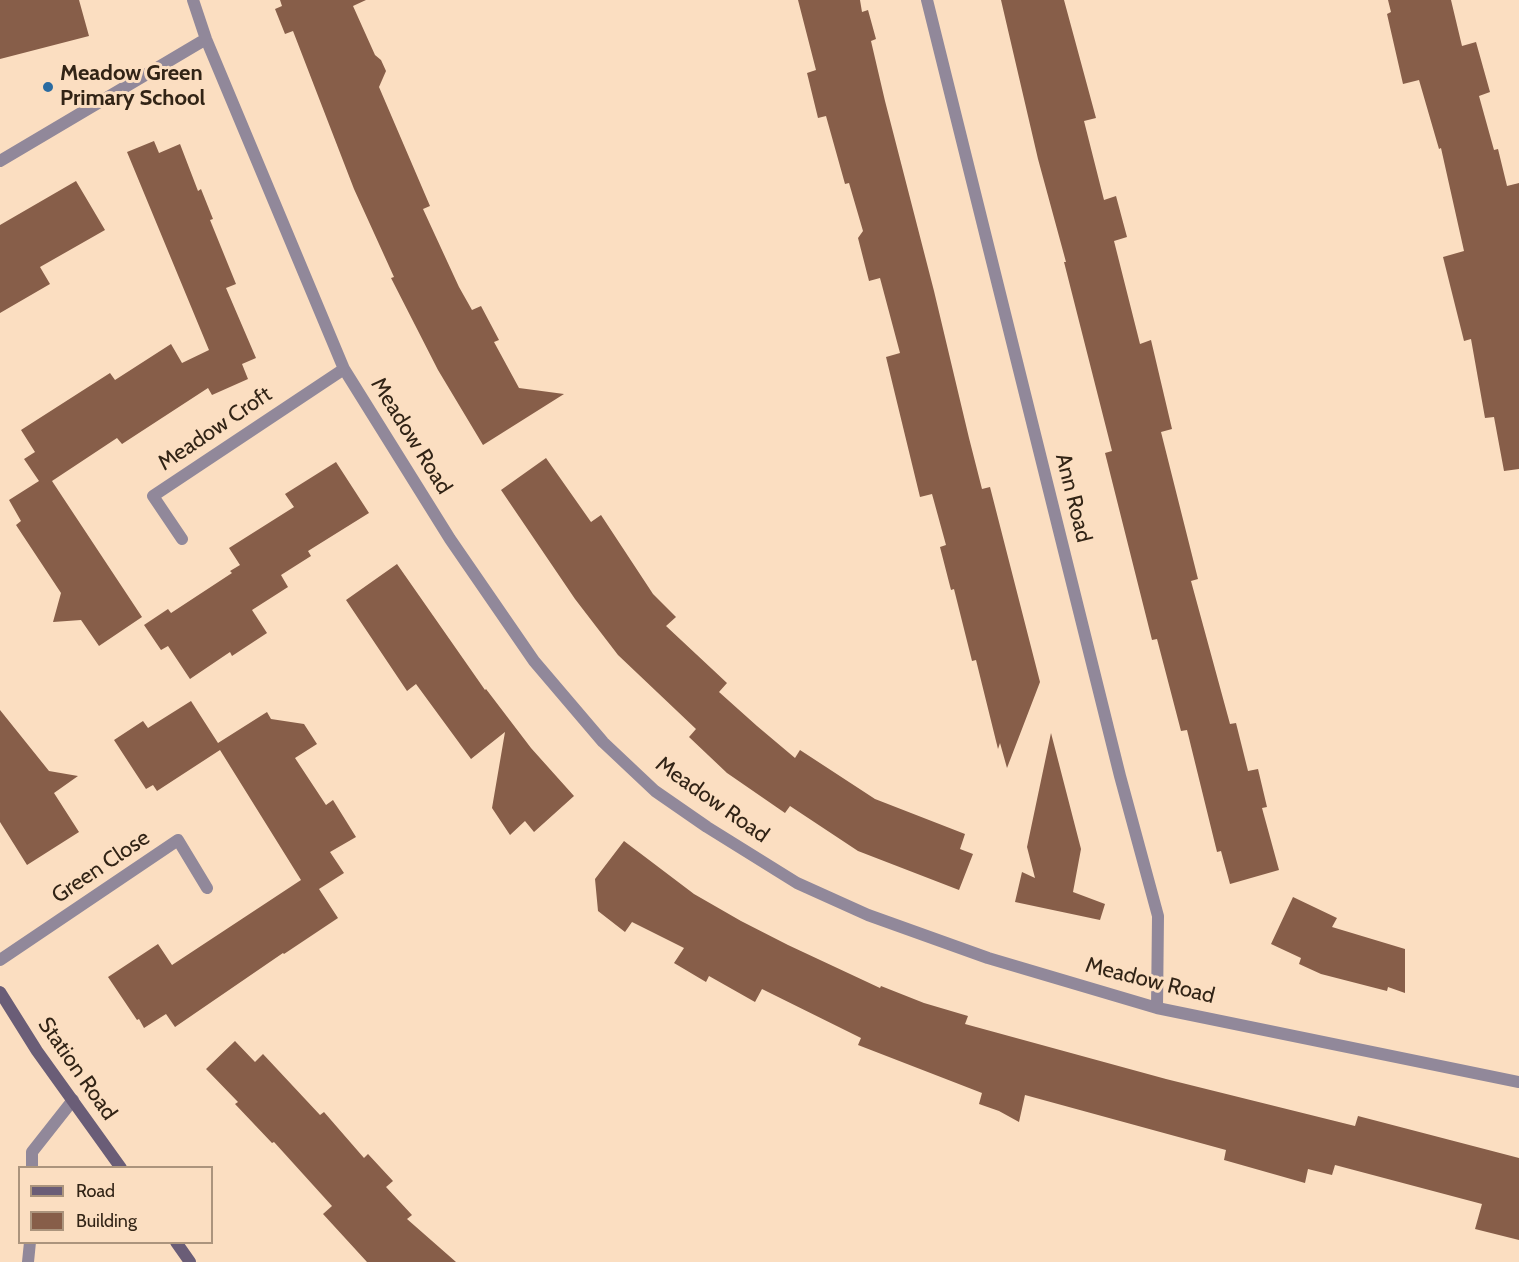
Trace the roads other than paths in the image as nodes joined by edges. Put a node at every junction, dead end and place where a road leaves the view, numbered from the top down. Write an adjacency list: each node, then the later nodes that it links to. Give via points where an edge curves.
1 (193, 0): 3 (street, Meadow Road)
2 (927, 0): 10 (street, Ann Road, via 1158,916)
3 (206, 39): 4 (street); 5 (street, Meadow Road)
4 (0, 161)
5 (344, 369): 6 (street, Meadow Croft, via 153,496); 10 (street, Meadow Road, via 450,539 534,661 603,742 655,791 797,883 868,915 987,958)
6 (182, 539)
7 (207, 888): 8 (street, Green Close, via 178,840)
8 (0, 960)
9 (0, 992): 12 (street, Station Road)
10 (1157, 1008): 11 (street, Meadow Road)
11 (1519, 1082)
12 (73, 1100): 13 (street, via 32,1152); 14 (street, Station Road)
13 (32, 1166)
14 (121, 1166)
15 (30, 1244): 17 (street)
16 (177, 1244): 18 (street)
17 (28, 1262)
18 (190, 1262)

